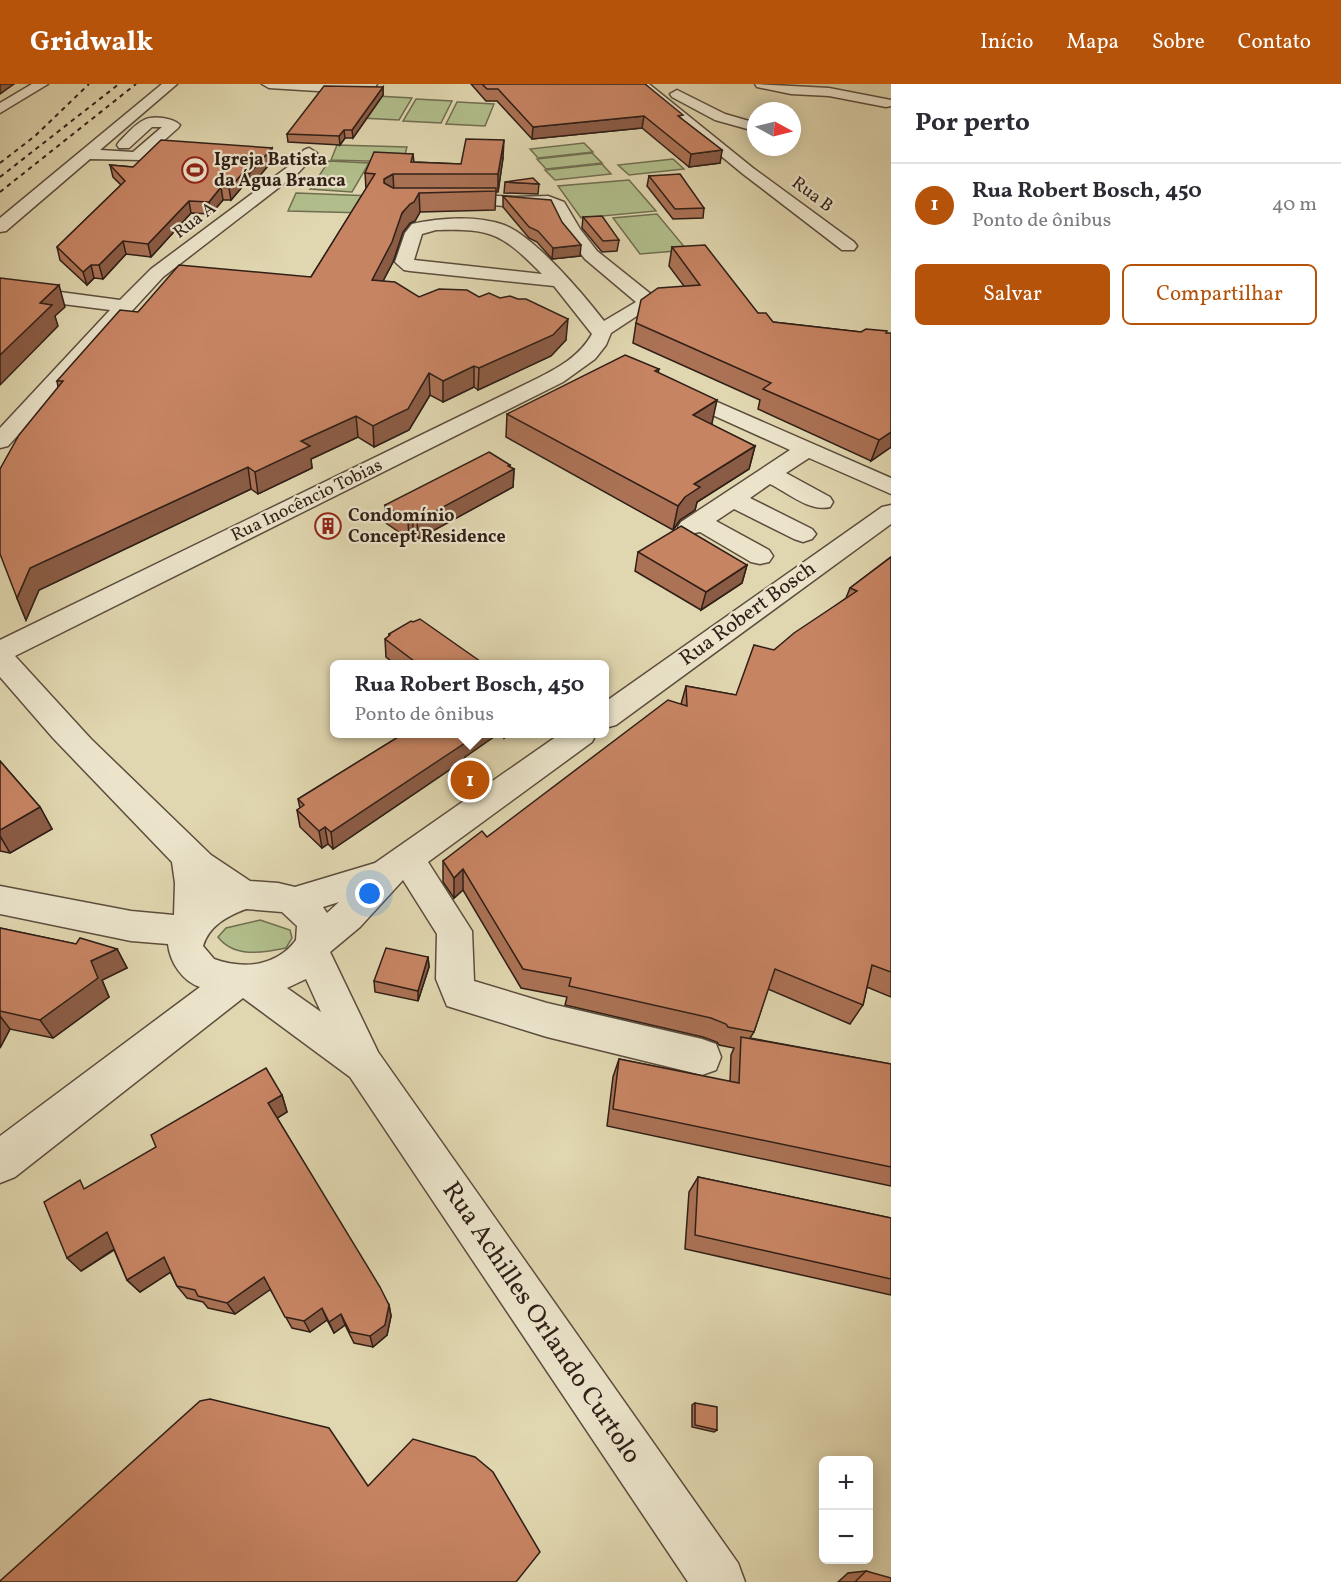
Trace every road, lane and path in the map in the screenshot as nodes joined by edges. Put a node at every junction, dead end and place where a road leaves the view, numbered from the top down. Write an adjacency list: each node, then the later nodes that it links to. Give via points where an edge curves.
1 (41, 84): 9 (street)
2 (170, 84): 12 (street)
3 (269, 84): 4 (street, via 341,88)
4 (370, 84)
5 (641, 84): 16 (street, Rua B)
6 (762, 84): 8 (street)
7 (673, 92): 10 (street, via 720,117)
8 (886, 103)
9 (0, 109)
10 (747, 125)
11 (309, 153): 21 (street, Rua A, via 294,169 158,273)
12 (87, 154): 13 (street); 15 (street)
13 (112, 156)
14 (435, 199): 22 (street, Rua Inocêncio Tobias, via 548,201 558,205 591,255 645,299 645,304)
15 (0, 227)
16 (848, 246)
17 (556, 281): 17 (street, via 516,240 496,229 476,226 418,228 404,262 417,268); 20 (street)
18 (399, 283): 20 (street)
19 (0, 290): 21 (street)
20 (576, 299): 22 (street, via 594,318)
21 (124, 306): 24 (street)
22 (601, 345): 33 (street, Rua Inocêncio Tobias, via 521,395)
23 (652, 380): 25 (street)
24 (0, 441)
25 (807, 449): 26 (street); 27 (street)
26 (768, 473): 28 (street); 29 (street)
27 (891, 487)
28 (732, 498): 31 (street); 32 (street, via 695,524)
29 (821, 502)
30 (891, 512): 35 (street, Rua Robert Bosch)
31 (803, 534)
32 (760, 556)
33 (0, 652)
34 (0, 658): 37 (street, via 57,724)
35 (609, 714)
36 (575, 738): 38 (street)
37 (188, 856): 39 (street, via 228,888); 42 (street, via 192,883)
38 (397, 866): 41 (street); 43 (street); 45 (street, via 454,931 454,984 460,994 547,1020)
39 (246, 895): 41 (street); 42 (street, via 223,903)
40 (0, 900): 42 (street)
41 (294, 902): 43 (street, via 316,928)
42 (189, 934): 44 (street, via 198,969)
43 (313, 947): 44 (street, via 288,971 267,979); 46 (street, Rua Achilles Orlando Curtolo)
44 (232, 979): 46 (street, Rua Achilles Orlando Curtolo); 47 (street)
45 (702, 1057)
46 (364, 1065): 48 (street, Rua Achilles Orlando Curtolo)
47 (0, 1162)
48 (719, 1582)

